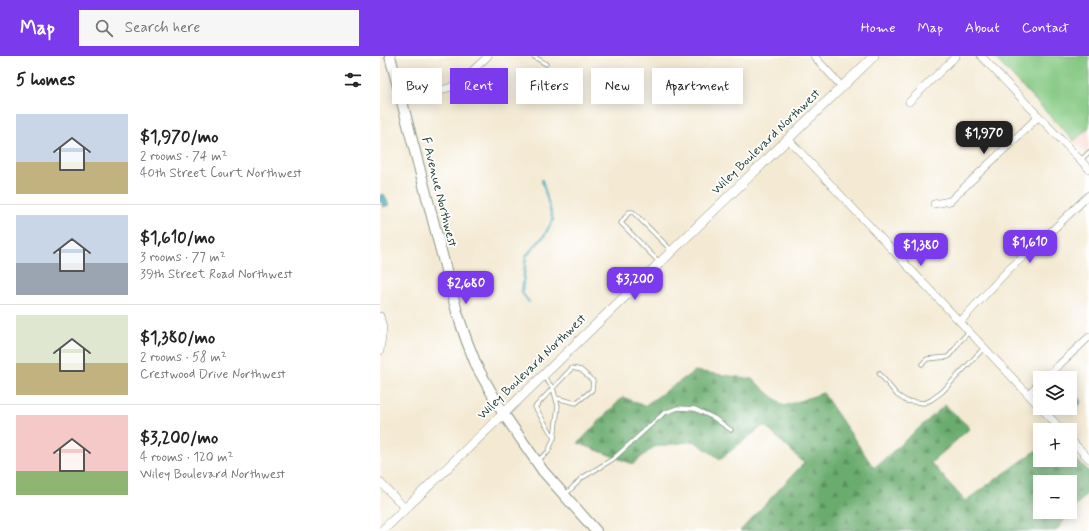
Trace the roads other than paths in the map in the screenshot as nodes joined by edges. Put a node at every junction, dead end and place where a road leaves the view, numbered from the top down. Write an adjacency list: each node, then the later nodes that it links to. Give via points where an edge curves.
1 (390, 56): 9 (main road, F Avenue Northwest)
2 (488, 56): 11 (street, via 468,75 451,87)
3 (533, 56): 8 (lane)
4 (814, 56): 10 (street)
5 (874, 56): 10 (street, Wiley Boulevard Northwest)
6 (956, 56): 12 (street)
7 (981, 56): 14 (street)
8 (546, 64)
9 (393, 68)
10 (842, 87): 15 (street, Wiley Boulevard Northwest)
11 (442, 90)
12 (909, 102)
13 (404, 104): 38 (main road, F Avenue Northwest, via 457,312 477,367)
14 (1039, 116): 17 (street); 20 (street, via 950,200)
15 (788, 139): 21 (street, Wiley Boulevard Northwest); 24 (street)
16 (1089, 152): 17 (lane)
17 (1080, 160): 18 (street)
18 (1089, 169)
19 (1089, 195): 24 (street, via 1009,269)
20 (934, 204)
21 (672, 250): 22 (street, Wiley Boulevard Northwest); 22 (lane, via 634,212 628,212 621,223)
22 (659, 263): 32 (street, Wiley Boulevard Northwest)
23 (380, 316): 28 (street)
24 (960, 322): 25 (street)
25 (969, 332): 27 (street); 29 (lane, via 948,357 927,359)
26 (1089, 337): 30 (street)
27 (984, 348): 31 (lane, via 942,392 924,403 906,401 897,395); 35 (street)
28 (380, 351)
29 (922, 364)
30 (1053, 371)
31 (879, 373)
32 (543, 375): 33 (lane); 38 (street, Wiley Boulevard Northwest)
33 (553, 388): 36 (lane); 36 (lane, via 572,368 581,370 593,382 592,390 576,402); 42 (lane, via 535,407)
34 (1033, 389): 35 (street)
35 (1028, 394): 37 (street)
36 (556, 398): 42 (lane, via 558,406)
37 (1033, 399)
38 (503, 413): 45 (main road, F Avenue Northwest); 48 (street, Wiley Boulevard Northwest)
39 (1048, 415): 40 (street)
40 (1056, 423)
41 (731, 430): 47 (lane, via 695,409 678,408 664,414 613,459 582,478)
42 (554, 438): 45 (lane, via 548,452)
43 (1077, 446): 44 (street)
44 (1089, 459)
45 (536, 462): 47 (main road, F Avenue Northwest)
46 (380, 482): 48 (street)
47 (564, 496): 50 (main road, F Avenue Northwest)
48 (405, 508): 49 (street, Wiley Boulevard Northwest)
49 (382, 531)
50 (596, 531)

